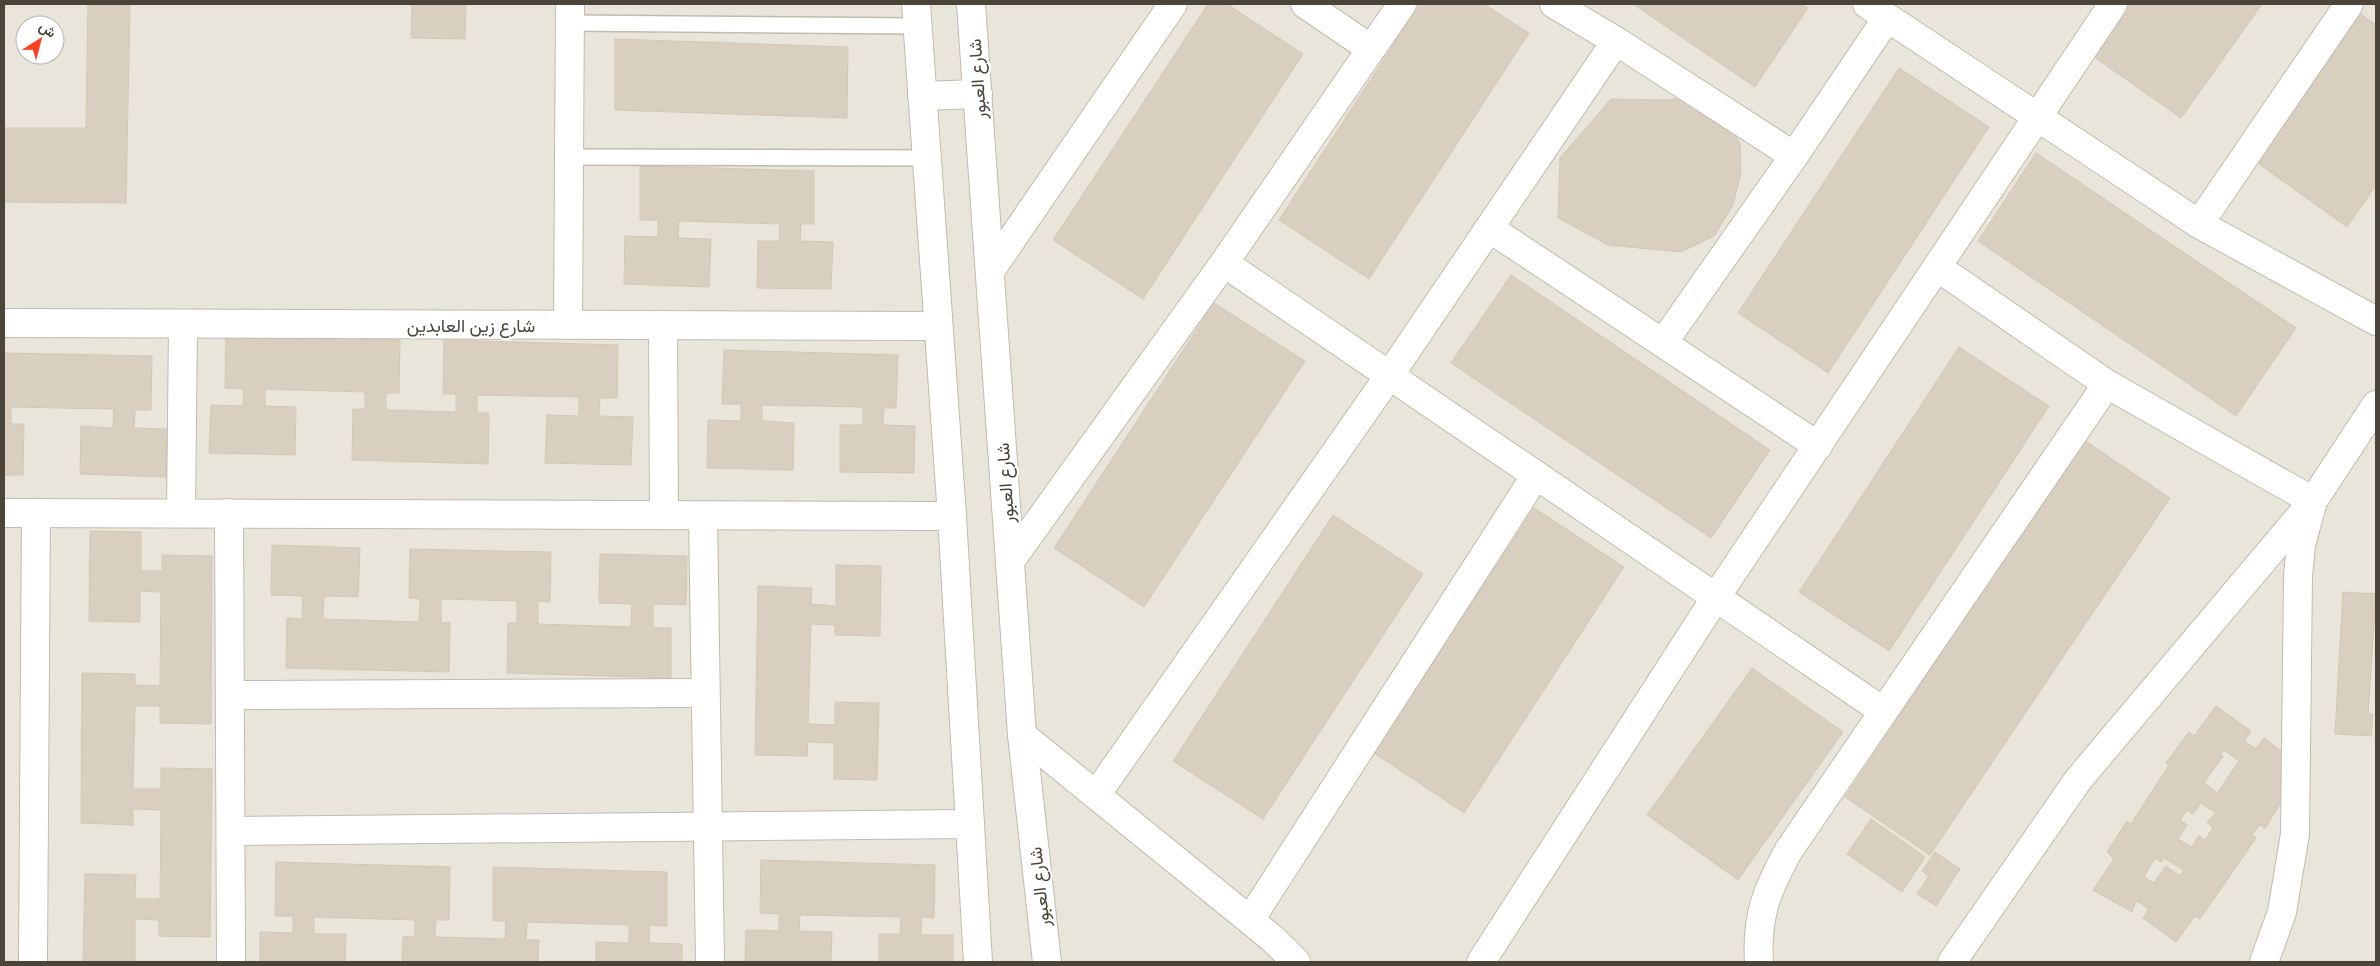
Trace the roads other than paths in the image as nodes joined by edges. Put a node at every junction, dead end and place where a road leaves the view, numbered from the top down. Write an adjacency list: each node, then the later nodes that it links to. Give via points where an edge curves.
1 (971, 4): 13 (street, شارع العبور)
2 (1173, 4): 23 (street)
3 (1305, 4): 12 (street)
4 (1402, 4): 12 (street)
5 (1554, 4): 11 (street)
6 (2112, 4): 15 (street)
7 (2349, 4): 19 (street)
8 (1877, 11): 15 (street); 16 (street)
9 (570, 14): 10 (lane); 17 (street)
10 (917, 15): 14 (street)
11 (1616, 41): 16 (street); 20 (street)
12 (1371, 49): 21 (street)
13 (978, 94): 14 (street); 23 (street, شارع العبور)
14 (922, 96): 18 (street)
15 (2038, 118): 19 (street); 22 (street)
16 (1794, 156): 30 (street)
17 (569, 157): 18 (lane); 27 (street)
18 (927, 158): 29 (street)
19 (2199, 224): 24 (street)
20 (1489, 228): 30 (street); 31 (street)
21 (1224, 263): 31 (street); 44 (street)
22 (1937, 267): 32 (street); 34 (street)
23 (990, 271): 44 (street, شارع العبور)
24 (2376, 321)
25 (4, 323): 26 (street, شارع زين العابدين)
26 (182, 324): 27 (street, شارع زين العابدين); 39 (street)
27 (568, 325): 28 (street, شارع زين العابدين)
28 (662, 325): 29 (street, شارع زين العابدين); 41 (street)
29 (938, 326): 43 (street)
30 (1663, 343): 34 (street)
31 (1389, 376): 35 (street); 50 (street)
32 (2107, 384): 36 (street); 48 (street)
33 (2376, 405): 36 (street)
34 (1818, 446): 45 (street)
35 (1536, 475): 45 (street); 54 (street)
36 (2312, 501): 63 (street, via 2078,780); 64 (street, via 2301,544 2298,576 2295,834 2282,912)
37 (4, 512): 38 (street)
38 (36, 513): 39 (street); 55 (street)
39 (181, 513): 40 (street)
40 (229, 513): 41 (street); 47 (street)
41 (664, 515): 42 (street)
42 (704, 516): 43 (street); 46 (street)
43 (952, 516): 51 (street)
44 (1011, 560): 49 (street, شارع العبور)
45 (1716, 597): 48 (street); 61 (street)
46 (705, 692): 47 (street); 52 (street)
47 (230, 694): 53 (street)
48 (1883, 711): 62 (street, via 1789,850 1772,881 1757,936)
49 (1022, 734): 50 (street); 59 (street, شارع العبور)
50 (1096, 795): 54 (street)
51 (970, 824): 52 (street); 58 (street)
52 (706, 827): 53 (street); 57 (street)
53 (230, 831): 56 (street)
54 (1250, 920): 60 (street)
55 (33, 962)
56 (231, 962)
57 (710, 962)
58 (978, 962)
59 (1048, 962)
60 (1296, 962)
61 (1481, 962)
62 (1759, 962)
63 (1952, 962)
64 (2264, 962)

